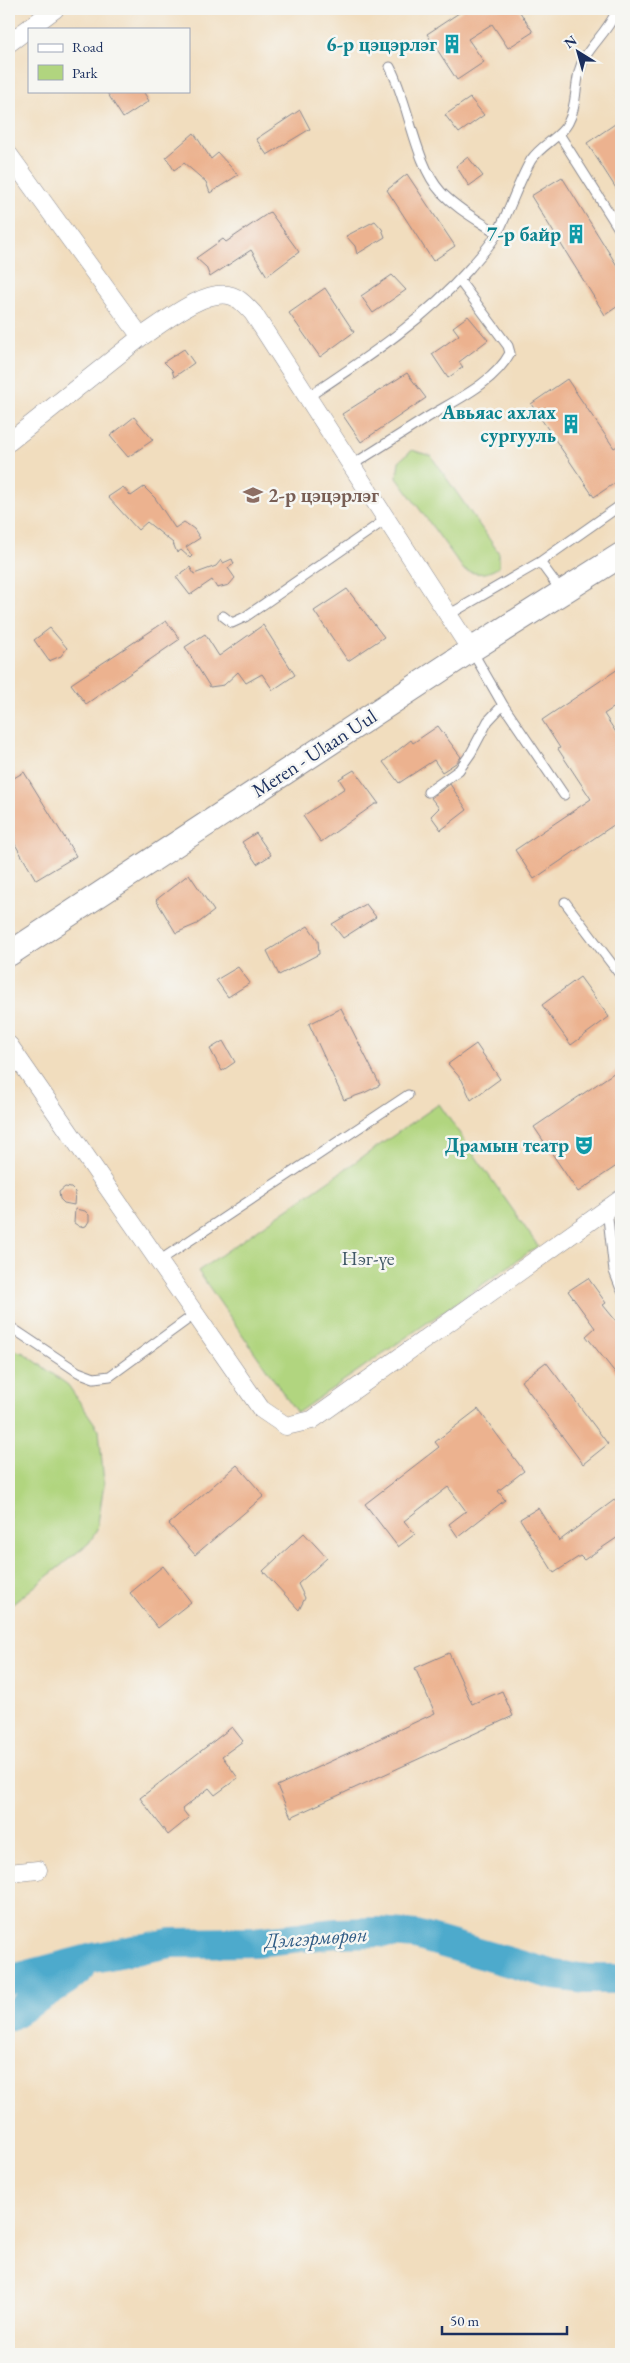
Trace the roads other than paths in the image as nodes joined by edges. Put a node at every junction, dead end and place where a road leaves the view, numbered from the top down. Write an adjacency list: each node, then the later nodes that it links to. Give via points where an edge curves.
1 (55, 9): 3 (street)
2 (616, 13): 7 (lane, via 585,58 571,116)
3 (29, 28)
4 (28, 29): 5 (street)
5 (9, 43)
6 (390, 67): 10 (lane, via 421,154 440,191 456,206)
7 (560, 134): 9 (lane); 10 (lane, via 543,145 532,160)
8 (9, 155): 12 (street)
9 (621, 232)
10 (497, 233): 11 (lane)
11 (459, 280): 13 (lane, via 397,337); 15 (lane, via 508,346 510,353 506,360 471,391)
12 (141, 337): 13 (street, via 207,297 231,295 254,313); 14 (street)
13 (308, 397): 15 (street)
14 (9, 442)
15 (352, 465): 17 (street)
16 (621, 505): 19 (lane)
17 (386, 520): 21 (street); 22 (lane, via 245,617 232,623)
18 (621, 555): 20 (street, Meren - Ulaan Uul)
19 (540, 562): 20 (lane); 21 (lane)
20 (562, 592): 23 (street, Meren - Ulaan Uul)
21 (450, 614): 23 (street)
22 (222, 616)
23 (471, 650): 24 (lane); 28 (street, Meren - Ulaan Uul)
24 (503, 705): 25 (lane, via 488,721 459,770); 26 (lane)
25 (428, 792)
26 (564, 795)
27 (565, 902): 29 (lane)
28 (9, 954)
29 (621, 976)
30 (9, 1045): 33 (street)
31 (408, 1095): 33 (lane)
32 (614, 1204): 34 (lane, via 614,1271); 35 (street, via 312,1420 286,1426 261,1409)
33 (159, 1261): 35 (street)
34 (621, 1289)
35 (195, 1314): 36 (lane, via 110,1376 94,1378 78,1372)
36 (9, 1326)
37 (38, 1870): 38 (street)
38 (9, 1873)

